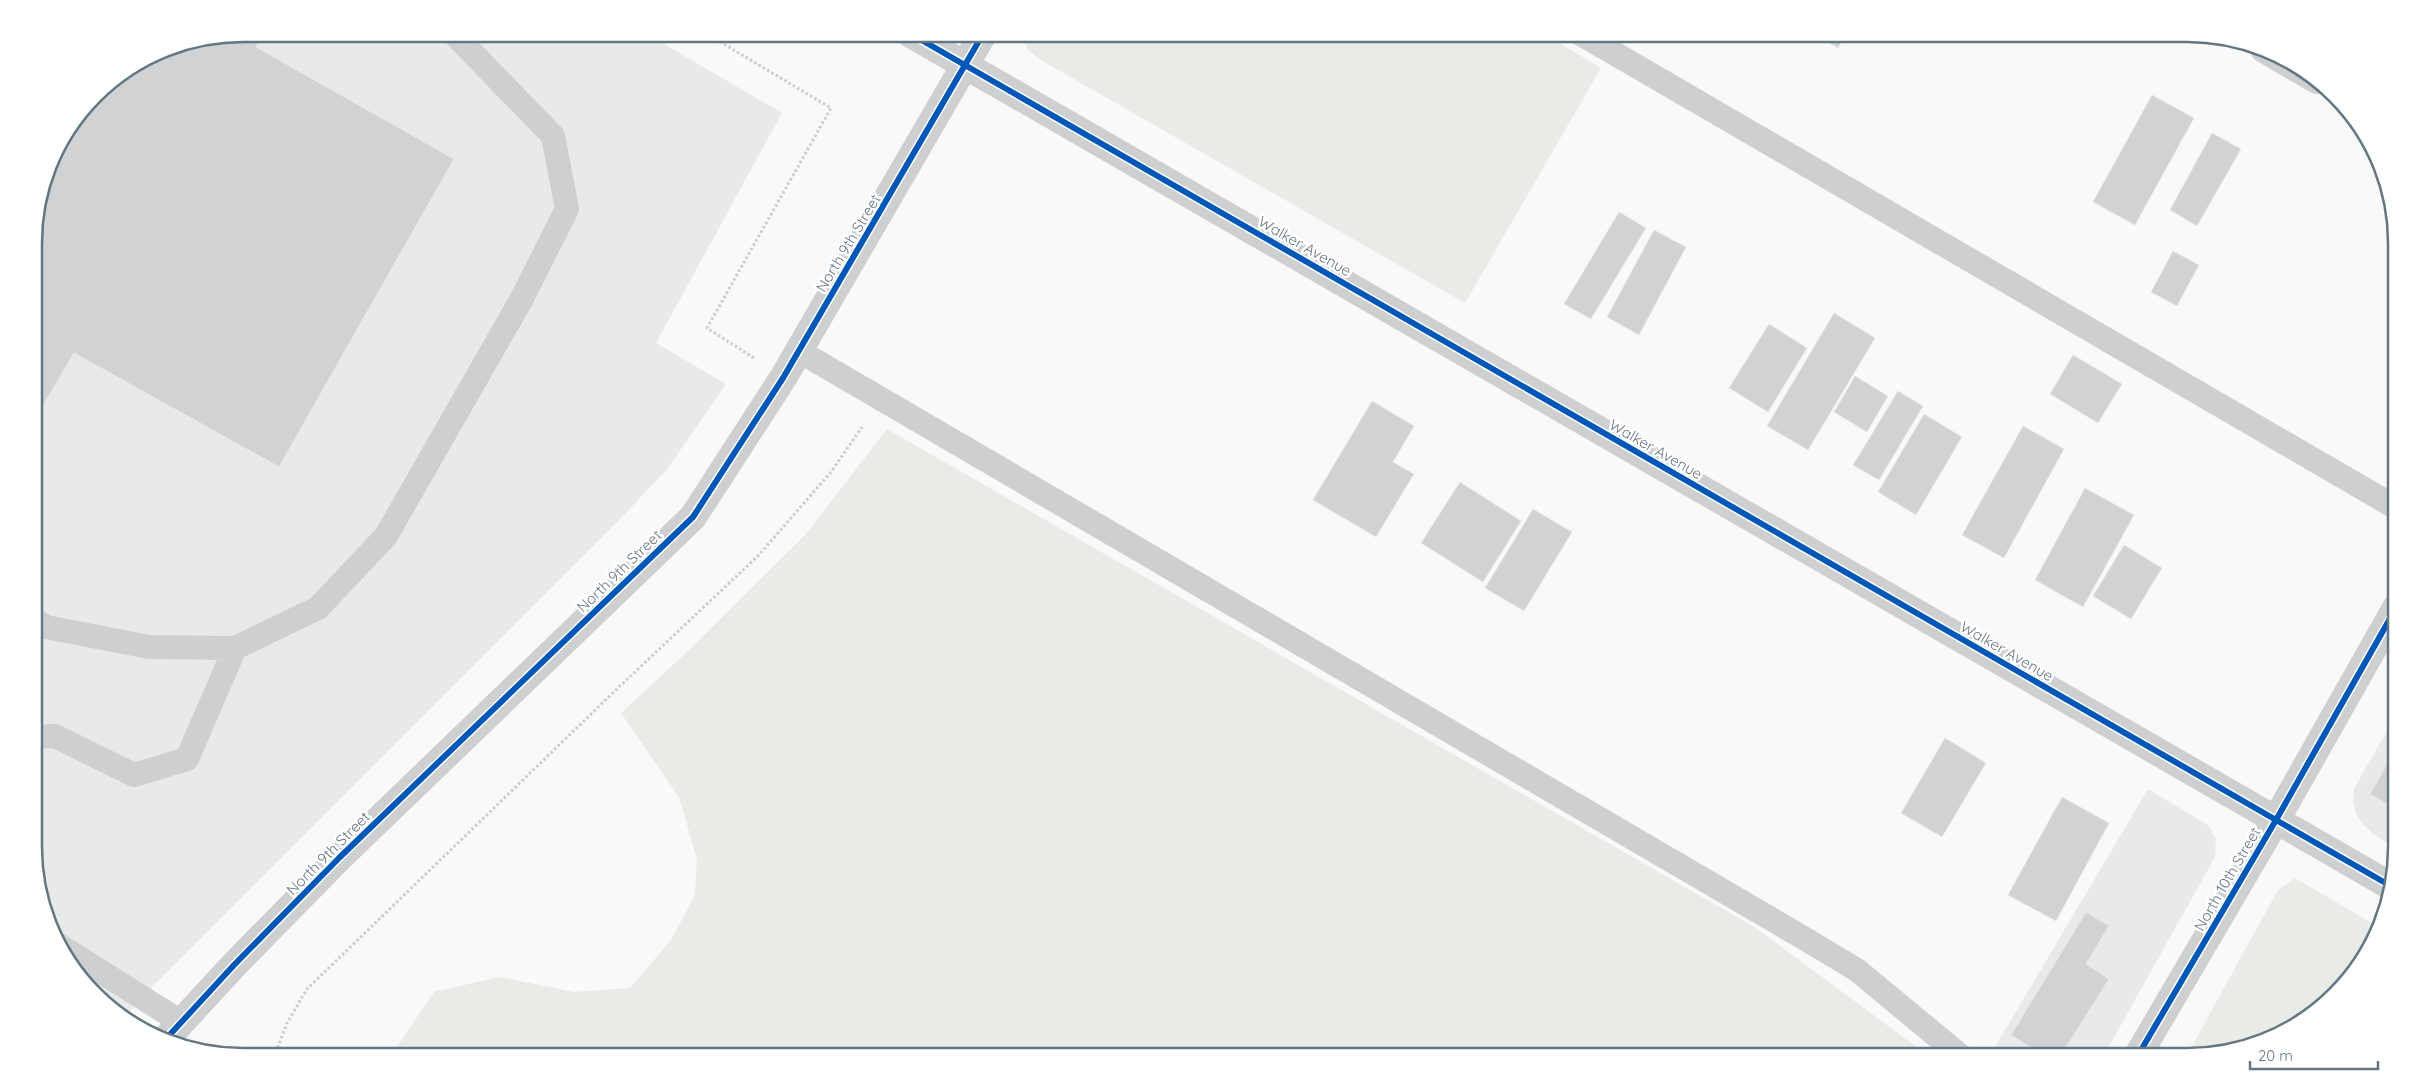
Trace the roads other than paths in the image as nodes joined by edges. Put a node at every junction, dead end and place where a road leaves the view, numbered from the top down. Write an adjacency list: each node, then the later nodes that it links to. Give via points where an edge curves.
1 (462, 42): 10 (lane, via 553,136 567,208 520,302 386,536 318,608)
2 (925, 42): 5 (street, Walker Avenue)
3 (978, 42): 5 (street, North 9th Street)
4 (1595, 42): 7 (lane)
5 (965, 65): 6 (street, North 9th Street); 12 (street, Walker Avenue)
6 (799, 351): 15 (street, North 9th Street, via 693,517 340,857); 16 (lane, via 1808,940 1857,970)
7 (2388, 503)
8 (2388, 622): 12 (street, North 10th Street)
9 (42, 624): 10 (lane, via 149,647)
10 (235, 648): 11 (lane, via 187,759 134,775 56,736)
11 (42, 737)
12 (2276, 820): 13 (street, Walker Avenue); 17 (street, North 10th Street)
13 (2385, 883)
14 (75, 958): 15 (lane)
15 (172, 1032)
16 (1951, 1048)
17 (2143, 1048)

